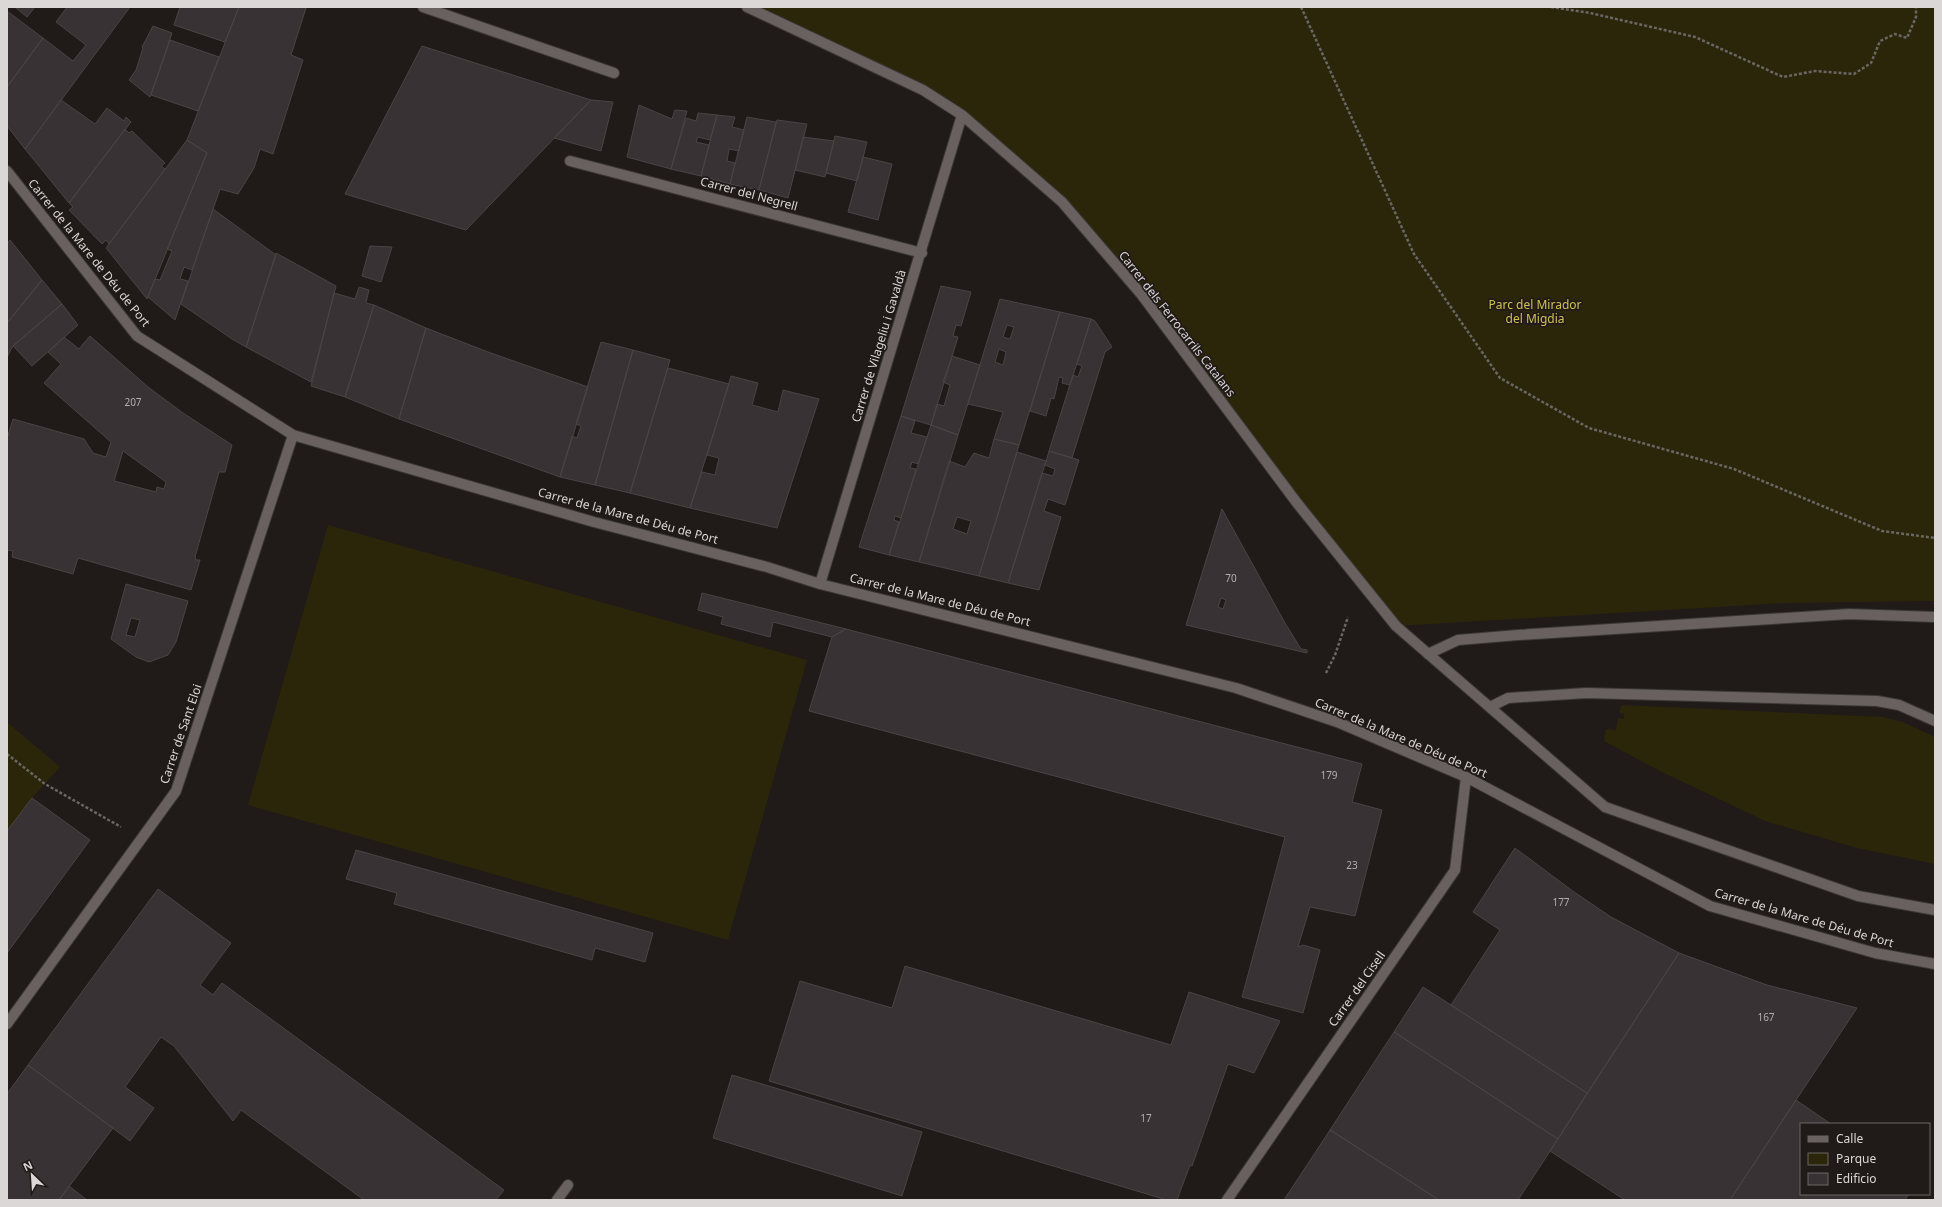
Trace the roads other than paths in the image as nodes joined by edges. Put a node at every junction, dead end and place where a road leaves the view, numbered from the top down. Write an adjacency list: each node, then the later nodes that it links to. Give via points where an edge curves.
1 (423, 7): 3 (street)
2 (748, 7): 4 (street, Carrer dels Ferrocarrils Catalans, via 923,90)
3 (614, 73)
4 (962, 115): 7 (street, Carrer de Vilageliu i Gavaldà); 11 (street, Carrer dels Ferrocarrils Catalans, via 1062,202 1141,294 1297,504 1396,626)
5 (570, 161): 7 (street, Carrer del Negrell)
6 (7, 171): 8 (street, Carrer de la Mare de Déu de Port, via 137,336)
7 (922, 252): 9 (street, Carrer de Vilageliu i Gavaldà)
8 (293, 435): 9 (street, Carrer de la Mare de Déu de Port); 17 (street, Carrer de Sant Eloi, via 176,791)
9 (820, 584): 14 (street, Carrer de la Mare de Déu de Port, via 1236,688 1337,722)
10 (1935, 617): 11 (street, via 1849,614 1518,635 1458,640)
11 (1428, 654): 12 (street)
12 (1490, 707): 13 (street, via 1508,698 1586,693 1877,701 1899,706); 15 (street, via 1604,807 1858,896)
13 (1935, 720)
14 (1466, 777): 16 (street, Carrer de la Mare de Déu de Port, via 1710,906 1875,954); 20 (street, Carrer del Cisell, via 1455,870)
15 (1935, 910)
16 (1935, 964)
17 (7, 1024)
18 (568, 1185): 19 (street)
19 (557, 1200)
20 (1228, 1200)

